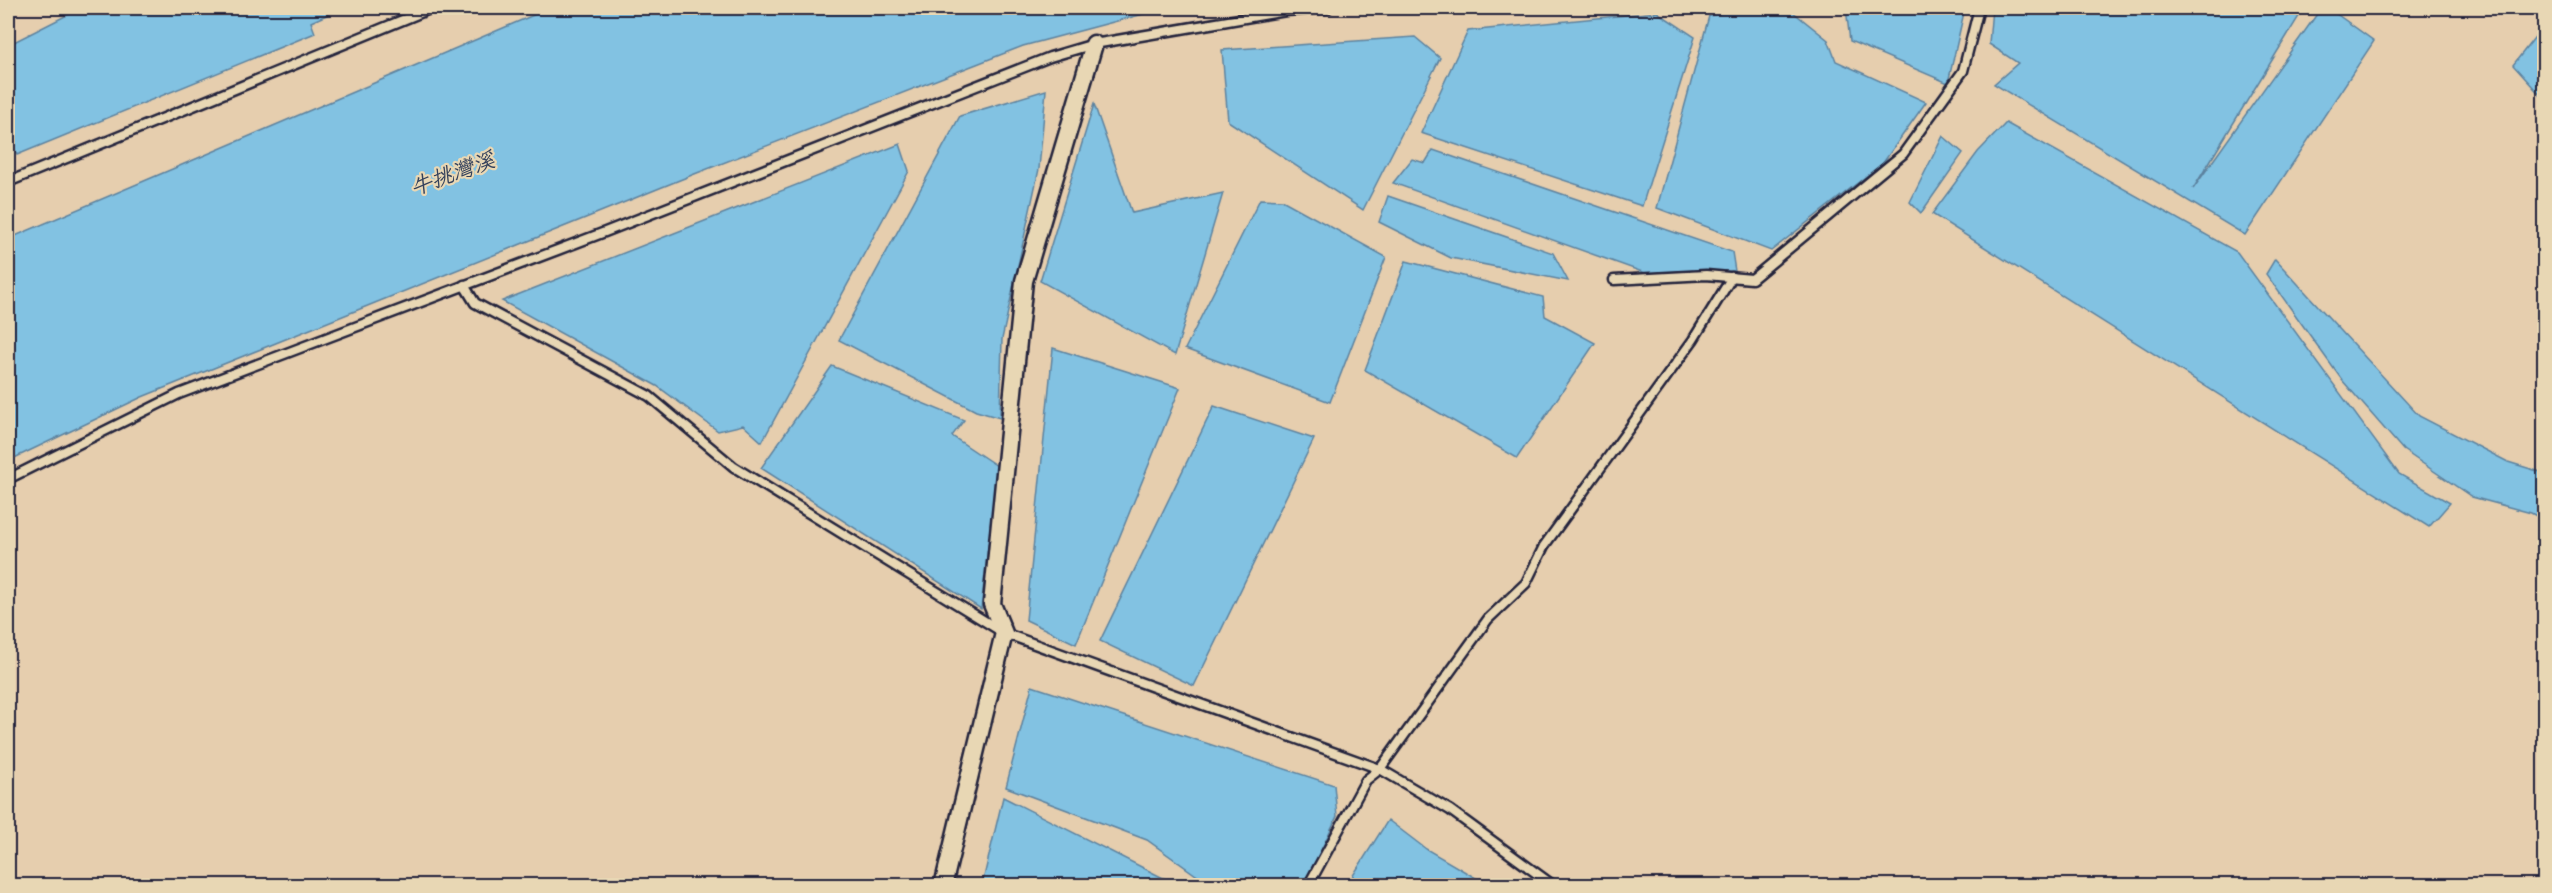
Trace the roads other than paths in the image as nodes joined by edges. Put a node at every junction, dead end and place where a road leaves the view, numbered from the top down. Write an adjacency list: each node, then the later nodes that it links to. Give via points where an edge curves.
1 (432, 8): 5 (lane)
2 (1328, 8): 4 (lane, via 1286,11)
3 (1979, 8): 6 (lane, via 1963,71 1904,154 1752,279)
4 (1094, 44): 8 (lane, via 1050,57); 10 (street, via 1024,281 992,604)
5 (8, 182)
6 (1732, 277): 7 (lane, via 1706,274); 11 (lane, via 1693,340 1544,546 1526,583 1488,619)
7 (1614, 280)
8 (464, 285): 9 (lane, via 179,394); 10 (lane, via 475,303 649,396 734,467)
9 (8, 479)
10 (1004, 633): 11 (lane); 12 (street)
11 (1380, 768): 13 (lane, via 1366,780); 14 (lane, via 1449,810)
12 (942, 885)
13 (1308, 885)
14 (1554, 885)

